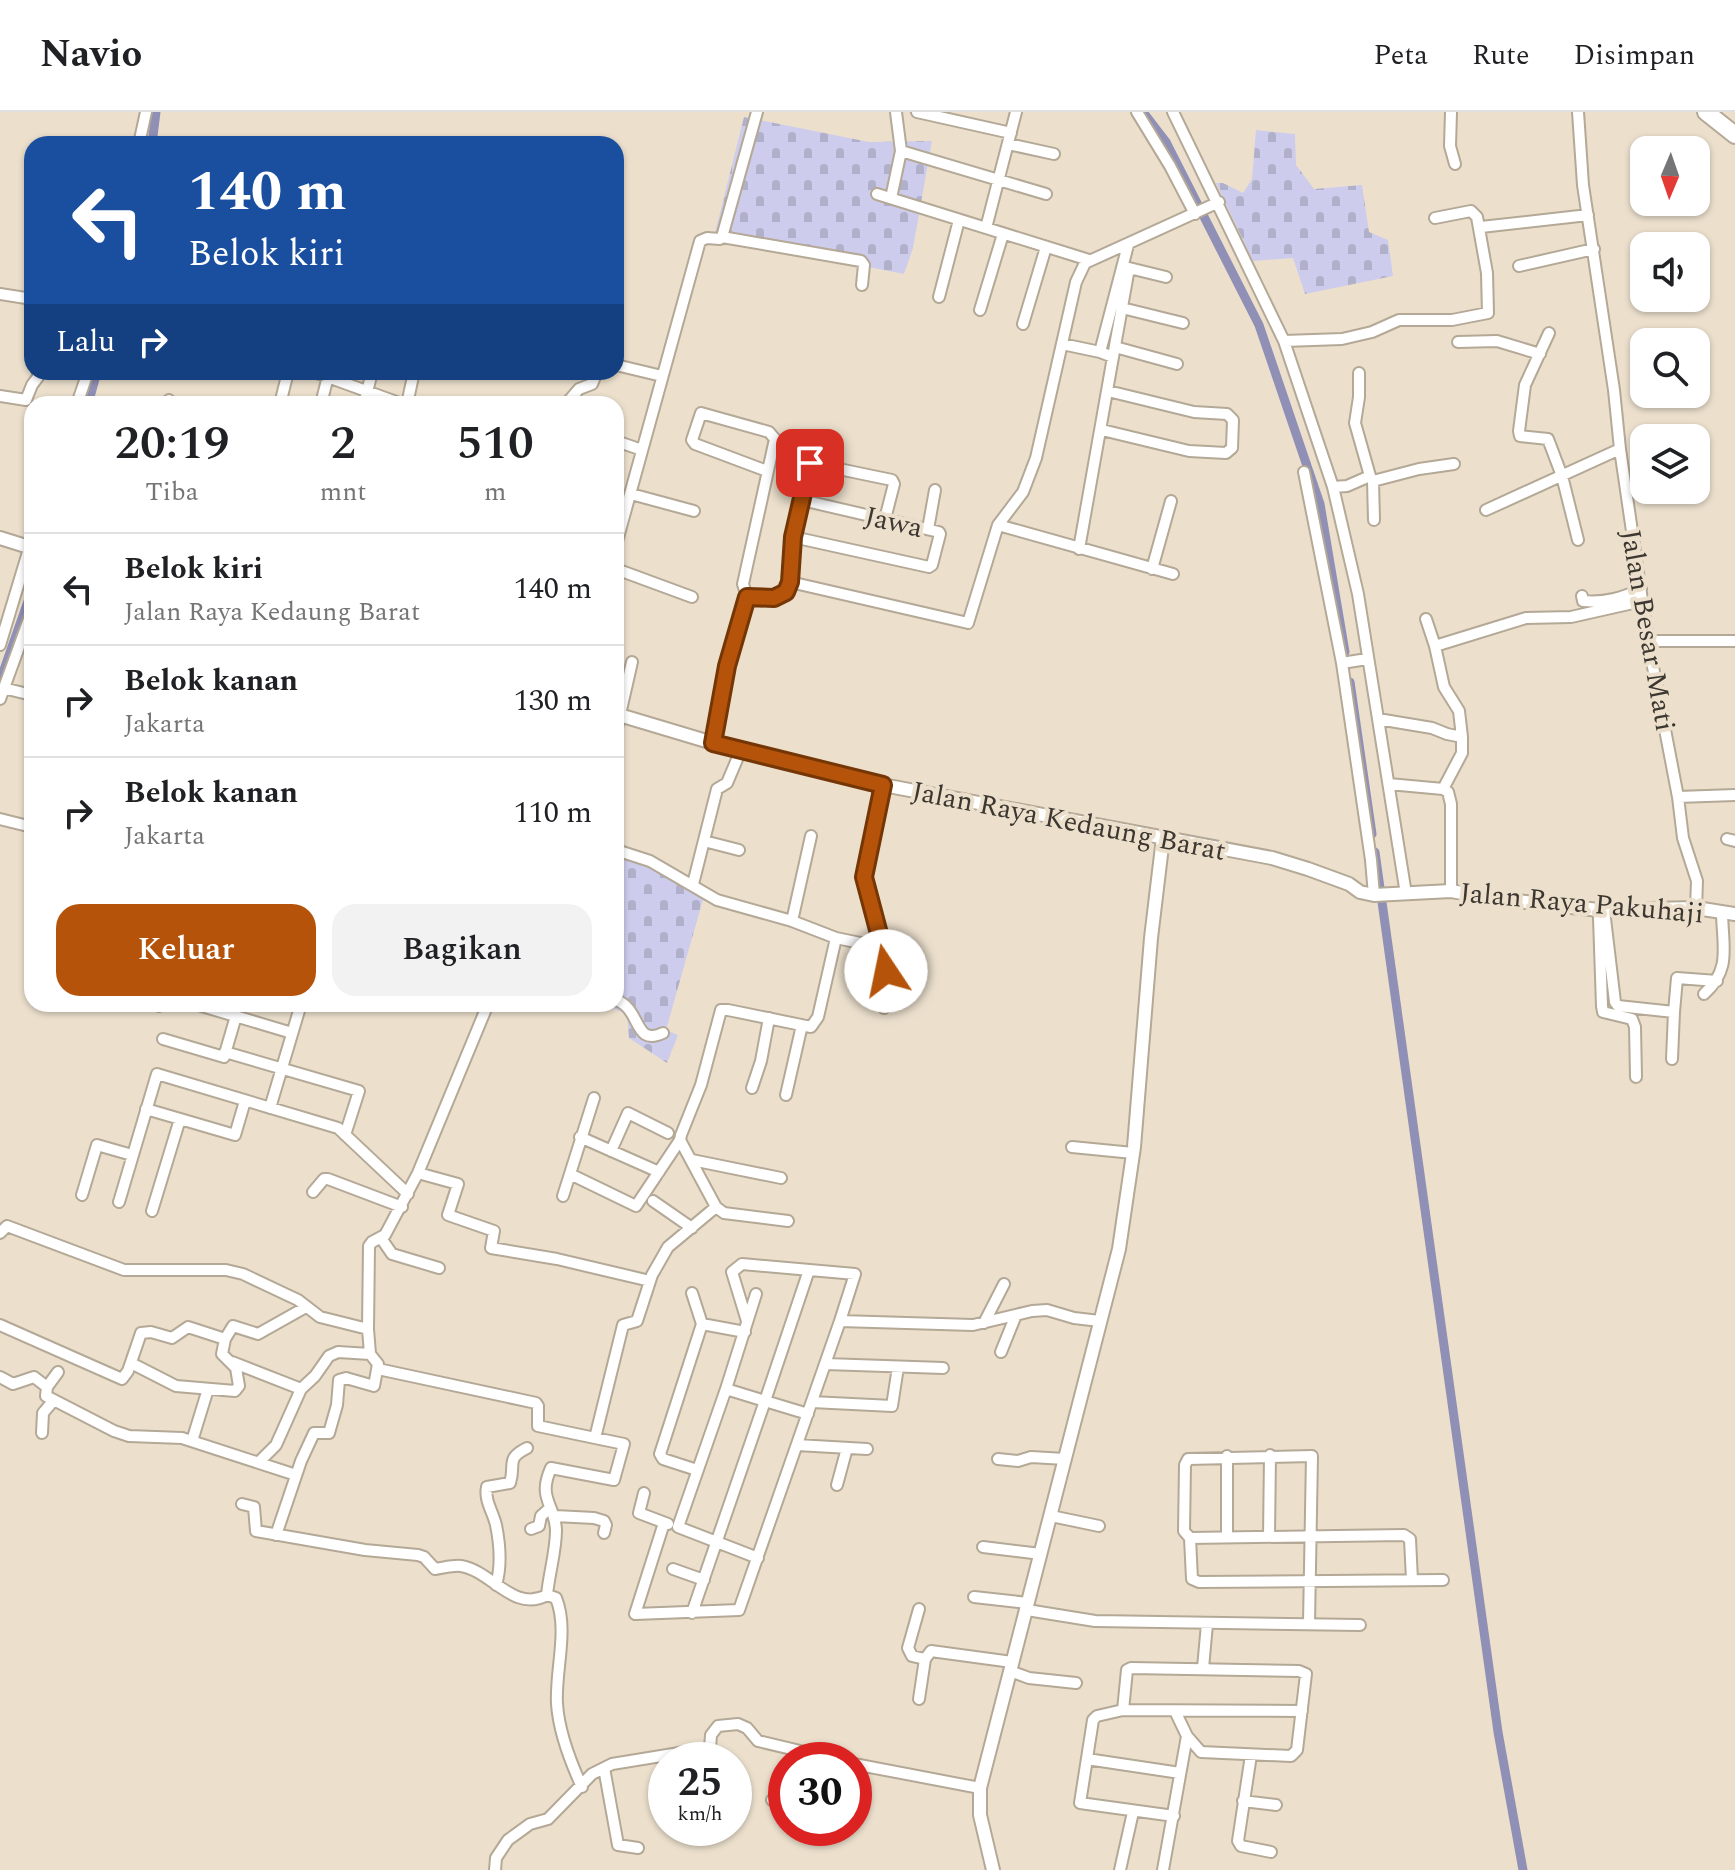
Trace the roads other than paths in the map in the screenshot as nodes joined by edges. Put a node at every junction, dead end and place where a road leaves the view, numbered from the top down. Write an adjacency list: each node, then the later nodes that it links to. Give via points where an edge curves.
1 (146, 112): 12 (street)
2 (757, 112): 29 (street)
3 (896, 112): 14 (street)
4 (917, 112): 13 (street)
5 (1016, 112): 13 (street)
6 (1137, 112): 22 (street)
7 (1173, 112): 21 (street)
8 (1451, 112): 16 (street)
9 (1578, 112): 23 (street, Jalan Besar Mati)
10 (1706, 112): 11 (main road)
11 (1735, 135)
12 (141, 136)
13 (1009, 138): 15 (street); 17 (street)
14 (901, 151): 17 (street); 20 (street)
15 (1054, 154)
16 (1455, 164)
17 (998, 181): 19 (street); 27 (street)
18 (877, 194): 20 (street)
19 (1046, 194)
20 (891, 198): 25 (street)
21 (1217, 203): 22 (street); 46 (street)
22 (1197, 213): 30 (street)
23 (1588, 215): 26 (street); 32 (street, Jalan Besar Mati)
24 (1435, 218): 26 (street, via 1471,211)
25 (959, 220): 27 (street); 39 (street)
26 (1481, 227): 46 (street, via 1488,313 1452,320 1399,320 1342,339)
27 (986, 228): 28 (street)
28 (1003, 234): 31 (street); 42 (street)
29 (722, 237): 37 (street, via 861,261); 55 (street, via 700,241)
30 (1130, 244): 33 (street); 35 (street); 49 (street)
31 (1046, 247): 33 (street); 44 (street)
32 (1594, 249): 34 (street); 69 (street, Jalan Besar Mati)
33 (1089, 260): 48 (street, via 1076,282)
34 (1519, 266)
35 (1129, 268): 36 (street); 41 (street)
36 (1166, 277)
37 (862, 285)
38 (0, 294): 40 (street)
39 (939, 297)
40 (24, 298)
41 (1122, 308): 43 (street); 50 (street)
42 (980, 310)
43 (1183, 323)
44 (1023, 324)
45 (1549, 333): 51 (street)
46 (1284, 341): 77 (street)
47 (1458, 342): 51 (street, via 1497,341)
48 (1062, 344): 49 (street); 87 (street, via 1036,458 1023,492)
49 (1100, 352): 50 (street)
50 (1114, 352): 52 (street); 60 (street)
51 (1540, 354): 75 (street, via 1525,385 1519,431 1520,436 1548,439)
52 (1177, 364)
53 (624, 367): 55 (street)
54 (1359, 373): 76 (street, via 1355,423)
55 (662, 376): 70 (street)
56 (343, 380): 59 (street)
57 (370, 380): 59 (street)
58 (594, 380): 64 (street)
59 (368, 391): 62 (street); 63 (street)
60 (1108, 391): 66 (street); 66 (street, via 1194,412 1227,414 1233,420 1232,448 1226,453 1189,451)
61 (0, 396): 65 (street)
62 (366, 396)
63 (382, 396)
64 (573, 396)
65 (24, 400)
66 (1102, 430): 93 (street)
67 (624, 444): 70 (street)
68 (775, 444): 71 (street, via 809,451); 73 (street); 73 (street, via 769,432 701,413 692,440)
69 (1620, 449): 75 (street); 99 (street, Jalan Besar Mati)
70 (642, 450): 79 (street)
71 (810, 463): 80 (street); 85 (street, via 893,482)
72 (1454, 464): 76 (street)
73 (767, 471): 102 (street, via 743,584)
74 (1304, 472): 111 (street)
75 (1562, 476): 82 (street); 91 (street)
76 (1372, 478): 77 (street); 86 (street)
77 (1333, 487): 109 (street, via 1358,594)
78 (935, 490): 88 (street)
79 (631, 494): 83 (street); 84 (street)
80 (802, 500): 85 (street, Jawa); 89 (street)
81 (1171, 501): 95 (street)
82 (1486, 510)
83 (694, 511)
84 (624, 518)
85 (885, 519): 88 (street, Jawa)
86 (1374, 520)
87 (998, 525): 93 (street); 98 (street, via 968,623)
88 (928, 529): 89 (street, Jawa, via 939,533 931,567)
89 (793, 537): 98 (street)
90 (0, 538): 92 (street)
91 (1578, 540)
92 (24, 543)
93 (1079, 549): 95 (street)
94 (24, 568): 107 (street)
95 (1152, 569): 97 (street)
96 (624, 572): 101 (street)
97 (1173, 574)
98 (790, 582): 102 (street, via 786,592 774,598)
99 (1642, 595): 100 (street, via 1607,601 1583,601); 105 (street, Jalan Besar Mati); 108 (street, via 1571,617 1526,618)
100 (1582, 596)
101 (692, 597)
102 (747, 597): 118 (street)
103 (1426, 619): 108 (street)
104 (24, 633): 113 (street)
105 (1648, 641): 106 (street); 124 (street, Jalan Besar Mati)
106 (1735, 641)
107 (0, 645)
108 (1435, 646): 117 (street, via 1444,687 1459,711)
109 (1365, 659): 111 (street); 116 (street)
110 (632, 662): 112 (street)
111 (1343, 663): 135 (street)
112 (624, 692)
113 (2, 693): 114 (street)
114 (24, 694)
115 (624, 717): 118 (street, Jalan Raya Kedaung Barat)
116 (1378, 719): 117 (street); 120 (street)
117 (1462, 737): 122 (street, via 1462,753)
118 (713, 743): 119 (street, Jalan Raya Kedaung Barat)
119 (741, 750): 121 (street, Jalan Raya Kedaung Barat); 129 (street, via 727,783 717,789)
120 (1389, 784): 122 (street); 134 (street)
121 (883, 785): 128 (street, Jalan Raya Kedaung Barat); 142 (street, via 864,877)
122 (1443, 789): 133 (street, via 1451,804)
123 (1735, 795): 124 (street)
124 (1678, 797): 136 (street, Jalan Besar Mati, via 1683,838 1697,881)
125 (0, 819): 126 (street)
126 (24, 825)
127 (811, 836): 139 (street)
128 (1163, 838): 135 (street, Jalan Raya Kedaung Barat, via 1272,858); 175 (street)
129 (704, 841): 130 (street); 132 (street)
130 (739, 850)
131 (624, 853): 132 (street)
132 (693, 884): 139 (street, via 717,900)
133 (1451, 891): 134 (street, Jalan Raya Pakuhaji); 137 (street, Jalan Raya Pakuhaji)
134 (1402, 894): 135 (street, Jalan Raya Pakuhaji)
135 (1377, 895)
136 (1696, 908): 137 (street, Jalan Raya Pakuhaji); 138 (street, Jalan Raya Pakuhaji)
137 (1601, 910): 151 (street, via 1615,1002); 161 (street, via 1603,1012 1632,1019)
138 (1728, 914): 144 (street, via 1724,964)
139 (792, 921): 140 (street)
140 (836, 938): 141 (street); 154 (street, via 818,1017 811,1027)
141 (863, 943): 142 (street); 143 (street)
142 (882, 945): 147 (street, via 890,951)
143 (856, 980)
144 (1717, 981): 145 (street); 151 (street, via 1677,978)
145 (1704, 994)
146 (624, 1003): 156 (street, via 647,1036)
147 (884, 1008)
148 (222, 1012): 152 (street)
149 (299, 1012): 155 (street)
150 (485, 1012): 179 (street)
151 (1674, 1012): 159 (street)
152 (236, 1016): 155 (street); 158 (street)
153 (769, 1018): 154 (street); 162 (street); 172 (street, via 721,1010)
154 (802, 1025): 163 (street)
155 (292, 1033): 160 (street)
156 (663, 1033)
157 (163, 1039): 158 (street, via 224,1057)
158 (225, 1052): 160 (street)
159 (1672, 1059)
160 (282, 1069): 166 (street); 170 (street, via 359,1091)
161 (1636, 1077)
162 (752, 1088)
163 (786, 1095)
164 (594, 1098): 171 (street)
165 (245, 1101): 166 (street); 167 (street, via 157,1074); 168 (street, via 235,1135)
166 (270, 1108): 170 (street, via 338,1128)
167 (146, 1109): 168 (street); 176 (street)
168 (180, 1119): 190 (street)
169 (668, 1133): 174 (street, via 628,1113)
170 (345, 1135): 183 (street)
171 (580, 1137): 174 (street); 180 (street)
172 (680, 1140): 177 (street); 178 (street)
173 (1072, 1147): 175 (street)
174 (611, 1151): 178 (street)
175 (1133, 1153): 204 (street, via 1119,1249)
176 (132, 1155): 184 (street, via 97,1145); 187 (street)
177 (692, 1160): 181 (street); 189 (street)
178 (659, 1172): 180 (street, via 636,1206)
179 (418, 1173): 183 (street); 197 (street, via 458,1184 448,1215 494,1231 491,1248)
180 (570, 1174): 185 (street)
181 (781, 1178)
182 (313, 1192): 188 (street, via 328,1179)
183 (408, 1194): 188 (street)
184 (82, 1195)
185 (563, 1196)
186 (653, 1201): 192 (street)
187 (119, 1202)
188 (402, 1207): 194 (street)
189 (716, 1207): 191 (street, via 726,1214); 192 (street)
190 (152, 1211)
191 (788, 1221)
192 (692, 1228): 197 (street, via 668,1247)
193 (0, 1233): 201 (street, via 7,1226 20,1229 124,1270 243,1274)
194 (381, 1238): 195 (street, via 392,1254); 209 (street, via 369,1246)
195 (439, 1268)
196 (809, 1270): 203 (street, via 855,1274); 207 (street, via 742,1264 732,1272); 226 (street)
197 (650, 1281): 230 (street, via 637,1321 623,1325)
198 (1004, 1284): 205 (street)
199 (692, 1293): 206 (street)
200 (756, 1294): 207 (street)
201 (306, 1307): 209 (street, via 320,1317); 210 (street, via 258,1334 233,1326)
202 (1016, 1315): 204 (street, via 1047,1310); 205 (street); 211 (street)
203 (840, 1321): 205 (street); 215 (street)
204 (1100, 1321): 239 (street)
205 (984, 1323)
206 (702, 1324): 207 (street); 241 (street, via 660,1454)
207 (746, 1326): 224 (street)
208 (1, 1329): 214 (street, via 117,1378 124,1378)
209 (368, 1329): 212 (street)
210 (225, 1339): 213 (street, via 222,1354); 214 (street, via 188,1327 172,1338 143,1331)
211 (1001, 1352)
212 (370, 1354): 218 (street); 223 (street, via 332,1354)
213 (229, 1361): 222 (street, via 239,1377 238,1390); 223 (street)
214 (131, 1363): 222 (street, via 169,1384)
215 (826, 1364): 216 (street); 227 (street)
216 (898, 1367): 217 (street); 227 (street, via 892,1406)
217 (943, 1368)
218 (378, 1369): 230 (street, via 536,1403 538,1425); 242 (street, via 374,1386 339,1380 329,1433 314,1433)
219 (58, 1372): 221 (street)
220 (0, 1377): 221 (street, via 13,1384 32,1377)
221 (47, 1387): 225 (street, via 45,1395)
222 (208, 1389): 231 (street)
223 (301, 1389): 240 (street, via 276,1445)
224 (726, 1389): 226 (street); 241 (street)
225 (54, 1400): 229 (street, via 43,1413); 231 (street, via 129,1436)
226 (765, 1401): 228 (street); 258 (street)
227 (812, 1402): 228 (street)
228 (808, 1414): 232 (street)
229 (42, 1433)
230 (595, 1438): 246 (street, via 624,1444 614,1480 550,1468 545,1496)
231 (192, 1441): 240 (street)
232 (797, 1445): 234 (street); 261 (street)
233 (527, 1448): 267 (street, via 513,1459 510,1483 487,1487 485,1493 500,1557)
234 (847, 1448): 235 (street); 243 (street)
235 (867, 1449)
236 (1270, 1455): 237 (street); 255 (street); 256 (street, via 1313,1457)
237 (1227, 1456): 254 (street); 257 (street, via 1190,1458 1186,1463 1184,1526)
238 (998, 1459): 239 (street)
239 (1065, 1459): 247 (street)
240 (259, 1462): 242 (street)
241 (697, 1470): 250 (street)
242 (296, 1475): 253 (street)
243 (837, 1485)
244 (644, 1493): 248 (street, via 639,1513)
245 (242, 1504): 253 (street, via 254,1507 255,1530)
246 (552, 1512): 251 (street); 252 (street, via 599,1519 606,1525); 268 (street, via 556,1535)
247 (1051, 1516): 249 (street); 260 (street)
248 (664, 1523): 250 (street); 272 (street, via 635,1614)
249 (1099, 1526)
250 (678, 1527): 258 (street)
251 (531, 1529)
252 (604, 1533)
253 (276, 1535): 267 (street, via 422,1555 435,1569 463,1566)
254 (1227, 1537): 255 (street); 257 (street)
255 (1269, 1537): 256 (street)
256 (1312, 1537): 264 (street); 265 (street, via 1404,1535 1410,1539)
257 (1190, 1538): 264 (street, via 1192,1579 1199,1582)
258 (717, 1543): 261 (street); 263 (street)
259 (983, 1547): 260 (street)
260 (1041, 1554): 270 (street)
261 (758, 1558): 272 (street, via 739,1610)
262 (673, 1569): 263 (street)
263 (704, 1580): 272 (street)
264 (1310, 1580): 265 (street); 273 (street)
265 (1412, 1580): 266 (street)
266 (1443, 1580)
267 (496, 1585): 268 (street, via 532,1601)
268 (547, 1595): 291 (street, via 558,1605 559,1717)
269 (974, 1597): 270 (street)
270 (1028, 1606): 274 (street, via 1095,1621); 277 (street)
271 (919, 1609): 276 (street, via 908,1651)
272 (692, 1613)
273 (1309, 1623): 274 (street); 275 (street)
274 (1207, 1624): 278 (street)
275 (1360, 1625)
276 (925, 1659): 277 (street, via 931,1651); 280 (street)
277 (1011, 1666): 279 (street, via 1029,1678); 292 (street)
278 (1203, 1668): 281 (street, via 1129,1669); 283 (street, via 1302,1671)
279 (1076, 1683)
280 (919, 1699)
281 (1123, 1710): 282 (street); 287 (street, via 1093,1720)
282 (1175, 1711): 283 (street); 284 (street)
283 (1302, 1711): 286 (street, via 1295,1754)
284 (1187, 1736): 286 (street, via 1201,1752); 290 (street)
285 (768, 1743): 288 (street, via 747,1728 729,1724 718,1726 710,1748)
286 (1251, 1755): 293 (street)
287 (1087, 1759): 290 (street); 295 (street, via 1080,1803)
288 (604, 1768): 291 (street); 297 (street, via 618,1845)
289 (872, 1768): 292 (street)
290 (1180, 1773): 296 (street)
291 (582, 1787): 299 (street, via 548,1819 518,1830 496,1858)
292 (980, 1788): 300 (street, via 980,1815)
293 (1243, 1801): 294 (street); 298 (street, via 1238,1841)
294 (1276, 1805)
295 (1133, 1812): 296 (street); 301 (street)
296 (1174, 1816): 302 (street)
297 (638, 1848)
298 (1271, 1852)
299 (495, 1870)
300 (993, 1870)
301 (1120, 1870)
302 (1163, 1870)

